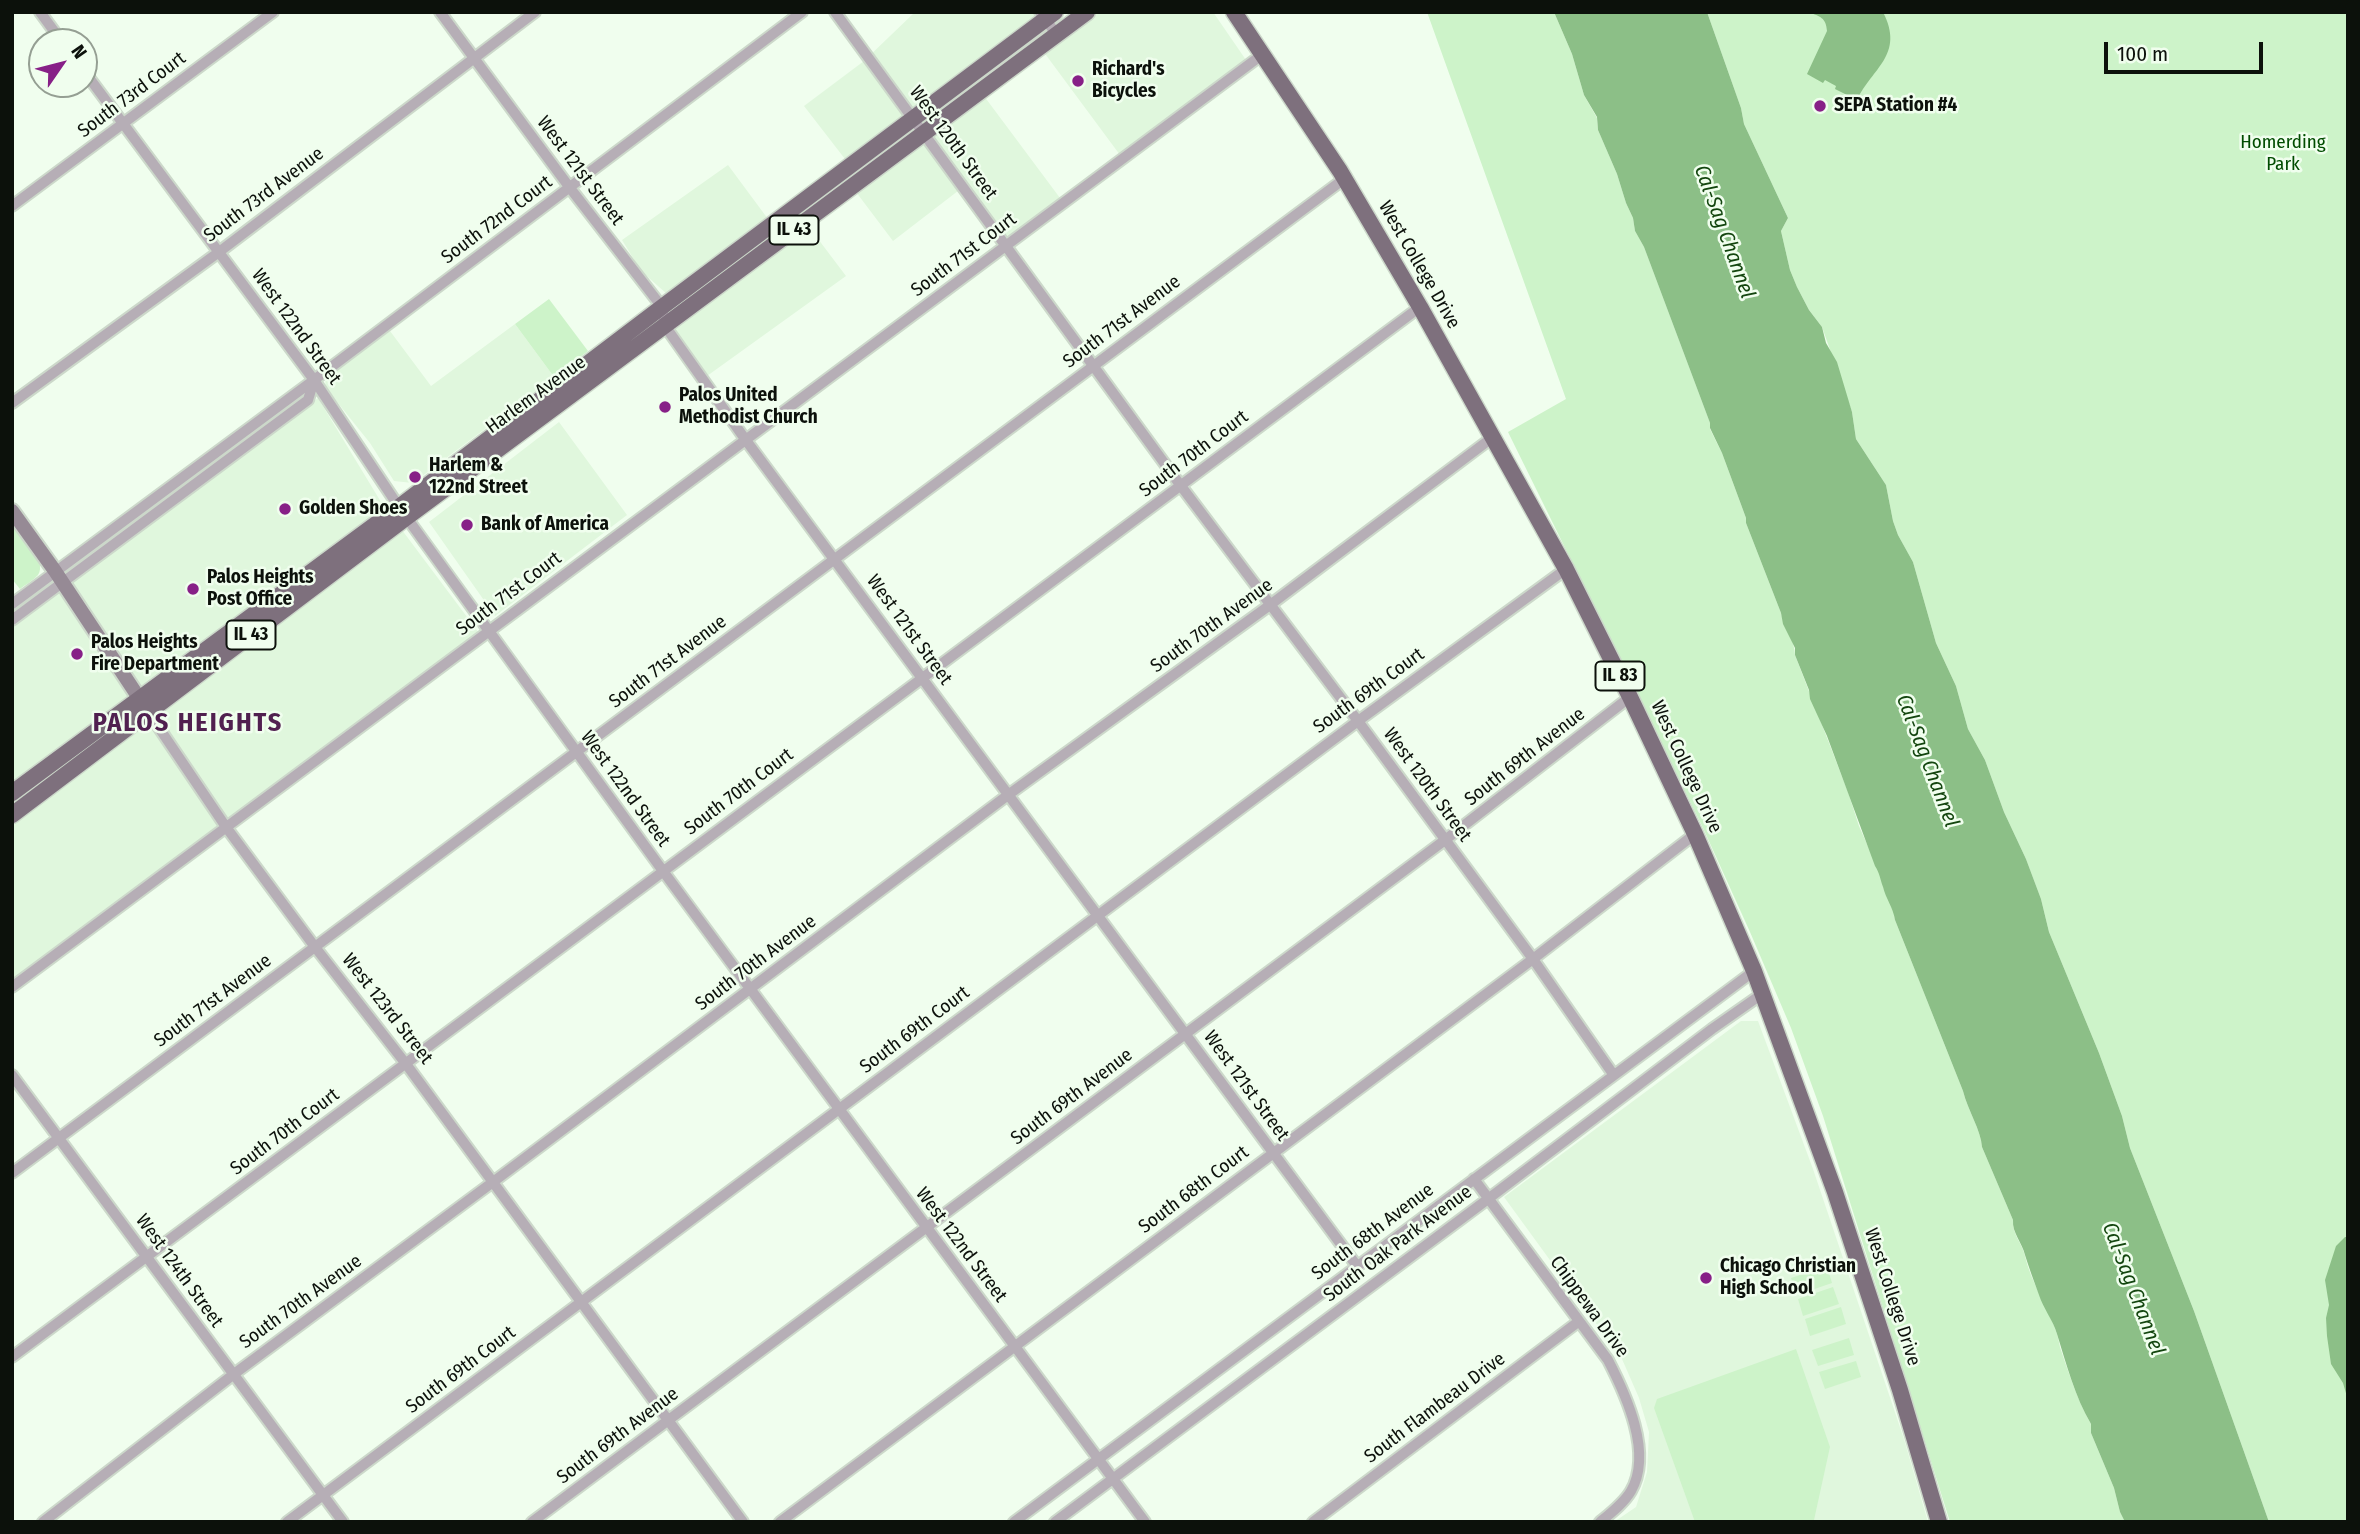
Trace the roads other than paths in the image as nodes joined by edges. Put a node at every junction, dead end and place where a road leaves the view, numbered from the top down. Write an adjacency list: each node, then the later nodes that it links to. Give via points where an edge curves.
1 (40, 12): 10 (street)
2 (273, 12): 16 (street, South 73rd Court)
3 (440, 12): 13 (street, West 121st Street)
4 (535, 12): 13 (street, South 73rd Avenue)
5 (802, 12): 19 (street, South 72nd Court)
6 (835, 12): 15 (street, West 120th Street)
7 (1087, 12): 11 (main road, Harlem Avenue / IL 43)
8 (1234, 12): 12 (main road, West College Drive / IL 83)
9 (1047, 15): 11 (street); 15 (main road, Harlem Avenue / IL 43)
10 (52, 28)
11 (1057, 35): 17 (main road, Harlem Avenue / IL 43)
12 (1263, 54): 18 (main road, West College Drive / IL 83); 21 (street, South 71st Court)
13 (474, 58): 19 (street, West 121st Street); 22 (street, South 73rd Avenue)
14 (98, 90): 16 (street, West 122nd Street)
15 (915, 119): 17 (street, West 120th Street); 23 (main road, Harlem Avenue / IL 43)
16 (123, 124): 20 (street, South 73rd Court); 22 (street, West 122nd Street)
17 (923, 134): 21 (street, West 120th Street); 25 (main road, Harlem Avenue / IL 43)
18 (1344, 179): 24 (main road, West College Drive / IL 83); 26 (street, South 71st Avenue)
19 (570, 188): 23 (street, West 121st Street); 27 (street, South 72nd Court)
20 (12, 206)
21 (1005, 246): 26 (street, West 120th Street); 30 (street, South 71st Court)
22 (219, 252): 27 (street, West 122nd Street); 28 (street, South 73rd Avenue)
23 (662, 307): 25 (street, West 121st Street); 33 (main road, Harlem Avenue / IL 43)
24 (1420, 307): 29 (main road, West College Drive / IL 83); 31 (street, South 70th Court)
25 (665, 326): 30 (street, West 121st Street); 33 (main road, Harlem Avenue / IL 43)
26 (1094, 364): 31 (street, West 120th Street); 34 (street, South 71st Avenue)
27 (314, 380): 33 (street, West 122nd Street); 36 (street, South 72nd Court)
28 (12, 403)
29 (1493, 437): 35 (main road, West College Drive / IL 83); 38 (street, South 70th Avenue)
30 (745, 439): 34 (street, West 121st Street); 40 (street, South 71st Court)
31 (1181, 486): 38 (street, West 120th Street); 41 (street, South 70th Court)
32 (12, 511): 36 (street, West 123rd Street)
33 (403, 512): 40 (street, West 122nd Street); 43 (main road, Harlem Avenue / IL 43)
34 (834, 559): 41 (street, West 121st Street); 45 (street, South 71st Avenue)
35 (1566, 569): 42 (main road, West College Drive / IL 83); 44 (street, South 69th Court)
36 (59, 577): 37 (street, South 72nd Court); 39 (street, South 72nd Court); 43 (street, West 123rd Street)
37 (12, 604)
38 (1270, 605): 44 (street, West 120th Street); 47 (street, South 70th Avenue)
39 (12, 620)
40 (489, 631): 45 (street, West 122nd Street); 49 (street, South 71st Court)
41 (922, 678): 47 (street, West 121st Street); 52 (street, South 70th Court)
42 (1630, 697): 50 (main road, West College Drive / IL 83); 51 (street, South 69th Avenue)
43 (145, 706): 46 (main road, Harlem Avenue / IL 43); 48 (main road, Harlem Avenue / IL 43); 49 (street, West 123rd Street)
44 (1358, 720): 51 (street, West 120th Street); 53 (street, South 69th Court)
45 (576, 752): 52 (street, West 122nd Street); 54 (street, South 71st Avenue)
46 (12, 793)
47 (1008, 795): 53 (street, West 121st Street); 58 (street, South 70th Avenue)
48 (12, 815)
49 (226, 827): 54 (street, West 123rd Street); 57 (street, South 71st Court)
50 (1695, 834): 55 (street, South 68th Court); 56 (main road, West College Drive / IL 83)
51 (1446, 840): 55 (street, West 120th Street); 60 (street, South 69th Avenue)
52 (663, 871): 58 (street, West 122nd Street); 61 (street, South 70th Court)
53 (1097, 915): 60 (street, West 121st Street); 64 (street, South 69th Court)
54 (315, 947): 61 (street, West 123rd Street); 65 (street, South 71st Avenue)
55 (1533, 959): 62 (street, West 120th Street); 66 (street, South 68th Court)
56 (1754, 971): 59 (main road, West College Drive / IL 83); 62 (street, South 68th Avenue)
57 (12, 987)
58 (751, 989): 64 (street, West 122nd Street); 69 (street, South 70th Avenue)
59 (1762, 994): 70 (street, South Oak Park Avenue); 94 (main road, West College Drive / IL 83, via 1835,1192)
60 (1185, 1034): 66 (street, West 121st Street); 71 (street, South 69th Avenue)
61 (406, 1064): 69 (street, West 123rd Street); 72 (street, South 70th Court)
62 (1613, 1074): 68 (street, South 68th Avenue)
63 (12, 1075): 65 (street, West 124th Street)
64 (838, 1109): 71 (street, West 122nd Street); 74 (street, South 69th Court)
65 (59, 1138): 67 (street, South 71st Avenue); 72 (street, West 124th Street)
66 (1273, 1153): 73 (street, West 121st Street); 76 (street, South 68th Court)
67 (12, 1172)
68 (1474, 1179): 70 (street, Chippewa Drive); 73 (street, South 68th Avenue)
69 (493, 1182): 74 (street, West 123rd Street); 78 (street, South 70th Avenue)
70 (1488, 1199): 75 (street, Chippewa Drive); 81 (street, South Oak Park Avenue)
71 (926, 1228): 76 (street, West 122nd Street); 79 (street, South 69th Avenue)
72 (147, 1257): 77 (street, South 70th Court); 78 (street, West 124th Street)
73 (1357, 1266): 80 (street, South 68th Avenue)
74 (581, 1302): 79 (street, West 123rd Street); 82 (street, South 69th Court)
75 (1578, 1322): 92 (street, South Flambeau Drive); 93 (street, Chippewa Drive, via 1608,1360 1623,1389 1638,1443 1639,1471 1631,1491)
76 (1014, 1347): 80 (street, West 122nd Street); 88 (street, South 68th Court)
77 (12, 1357)
78 (234, 1374): 82 (street, West 124th Street); 83 (street, South 70th Avenue)
79 (669, 1420): 86 (street, South 69th Avenue); 87 (street, West 123rd Street)
80 (1099, 1458): 81 (street, West 122nd Street); 89 (street, South 68th Avenue)
81 (1113, 1478): 90 (street, South Oak Park Avenue); 91 (street, West 122nd Street)
82 (323, 1494): 84 (street, South 69th Court); 85 (street, West 124th Street)
83 (43, 1522)
84 (286, 1522)
85 (343, 1522)
86 (532, 1522)
87 (743, 1522)
88 (780, 1522)
89 (1014, 1522)
90 (1055, 1522)
91 (1145, 1522)
92 (1313, 1522)
93 (1600, 1522)
94 (1939, 1522)

